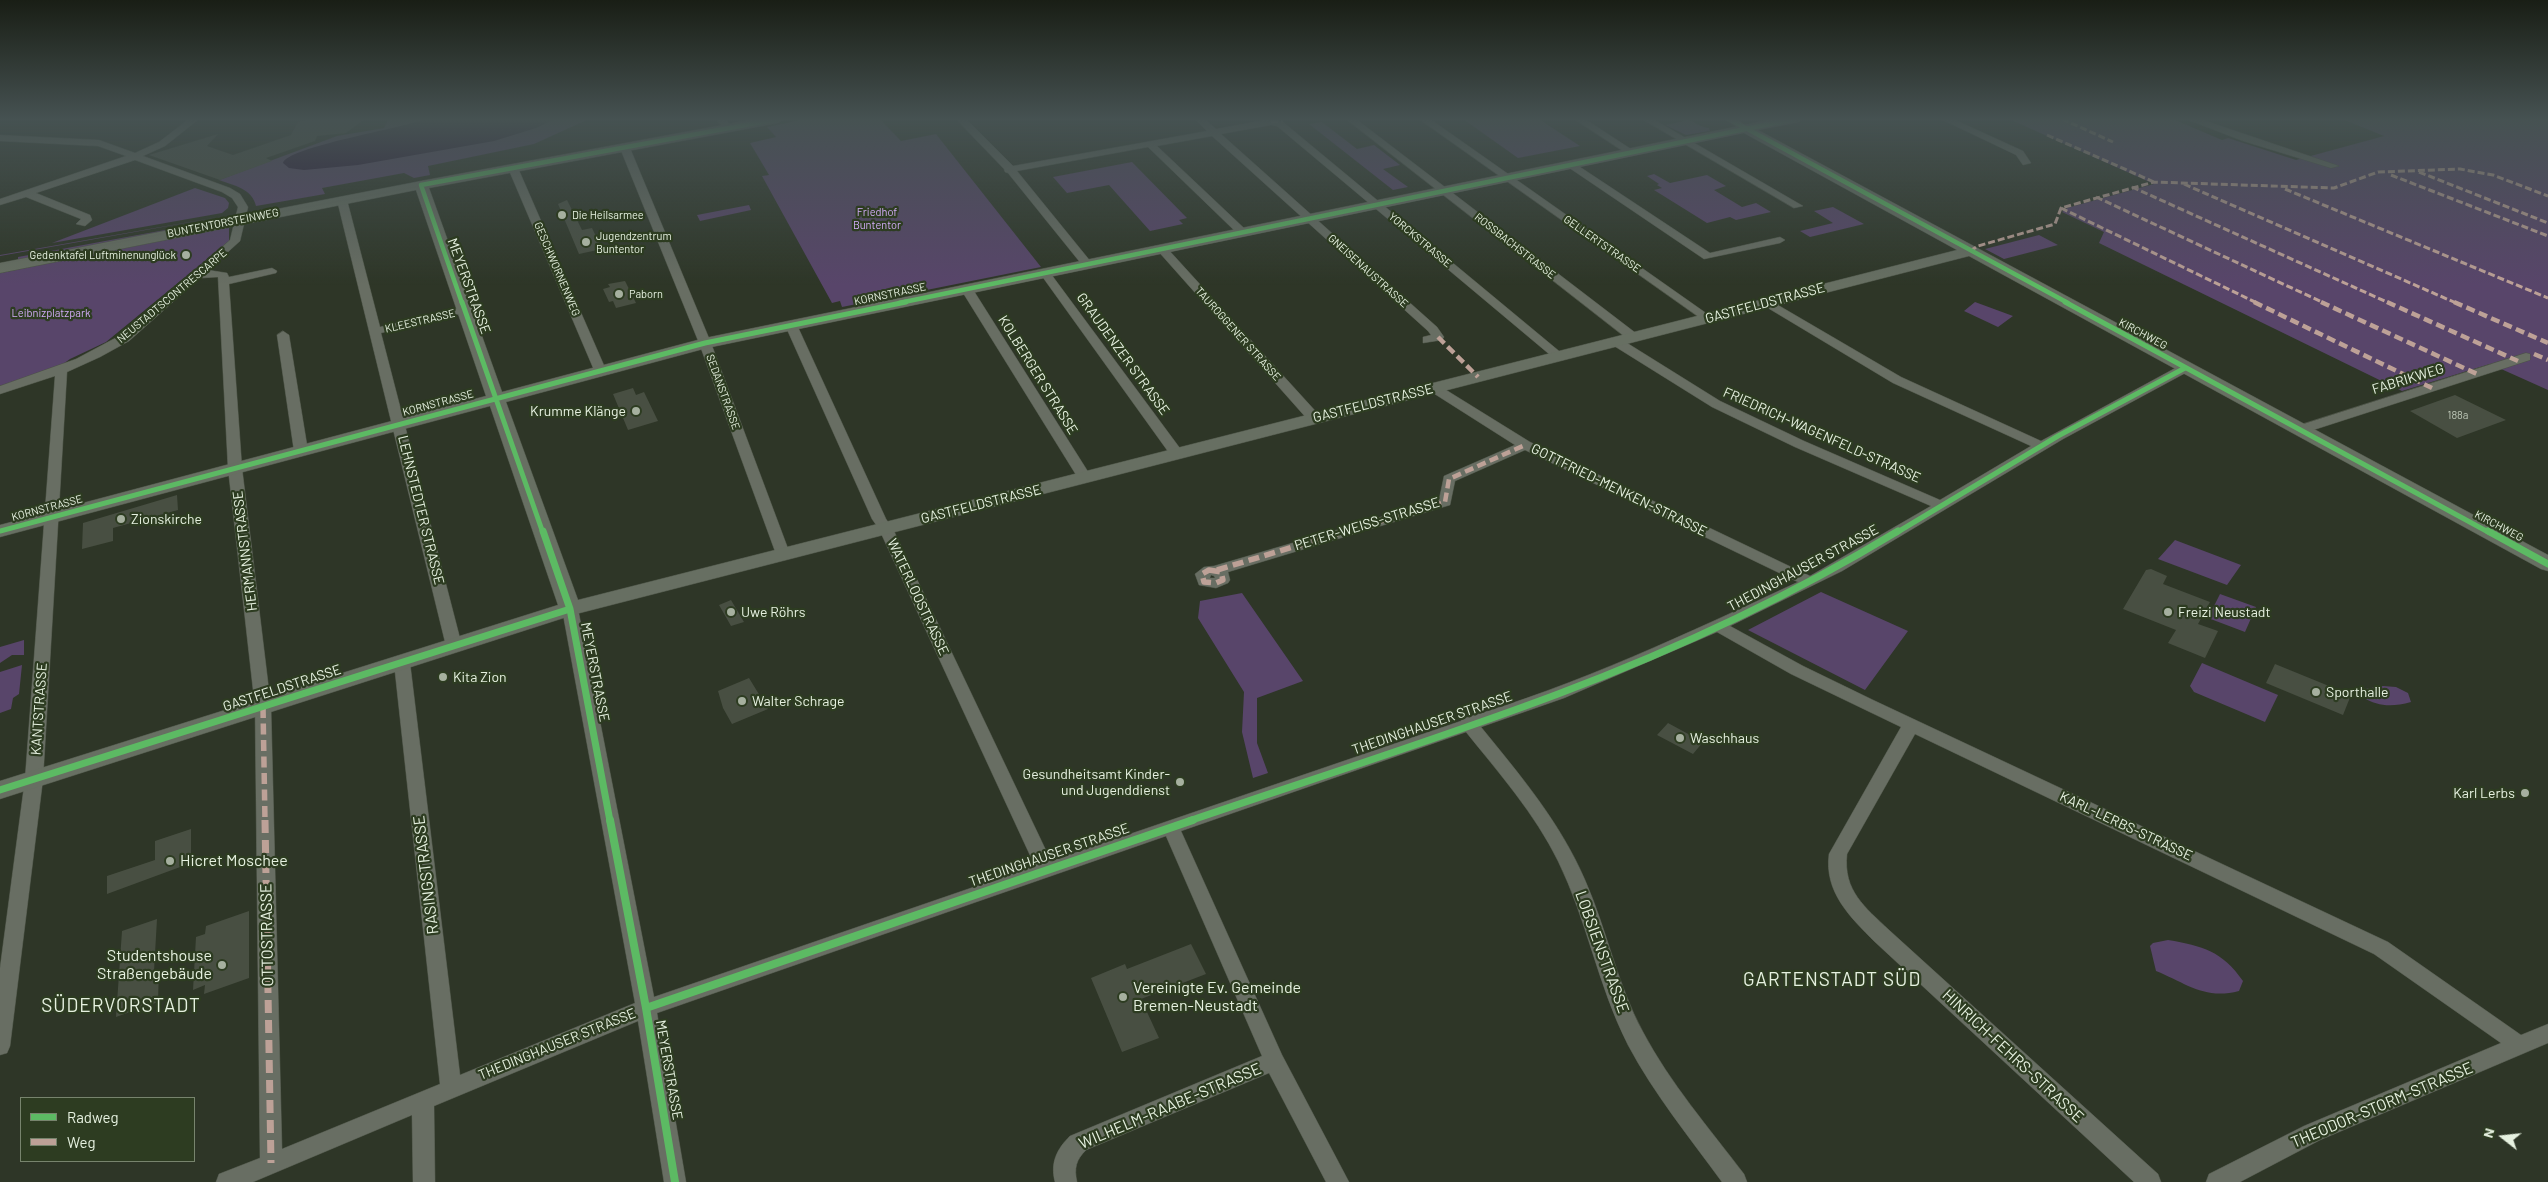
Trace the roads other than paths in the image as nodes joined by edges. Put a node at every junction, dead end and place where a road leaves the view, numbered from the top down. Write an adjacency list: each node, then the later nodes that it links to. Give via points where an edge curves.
1 (83, 174): 19 (street)
2 (182, 174): 24 (street, via 226,190 241,202)
3 (480, 174): 17 (street, BUNTENTORSTEINWEG)
4 (516, 174): 55 (street, GESCHWORNENWEG)
5 (636, 174): 50 (street, SEDANSTRASSE)
6 (1011, 174): 34 (street)
7 (1182, 174): 27 (street)
8 (1261, 174): 25 (street, GNEISENAUSTRASSE)
9 (1343, 174): 22 (street, YORCKSTRASSE)
10 (1422, 174): 18 (street, ROSSBACHSTRASSE)
11 (1502, 174): 16 (street, GELLERTSTRASSE)
12 (1526, 174): 16 (street, KORNSTRASSE)
13 (1585, 174): 28 (street, via 1708,257)
14 (1742, 174): 23 (street)
15 (1829, 174): 30 (street, KIRCHWEG)
16 (1507, 178): 18 (street, KORNSTRASSE); 43 (street, GELLERTSTRASSE)
17 (421, 185): 20 (street, BUNTENTORSTEINWEG); 24 (street, BUNTENTORSTEINWEG, via 395,187); 42 (street, MEYERSTRASSE)
18 (1444, 191): 22 (street, KORNSTRASSE); 47 (street, ROSSBACHSTRASSE)
19 (26, 193): 21 (street); 26 (street, via 86,217 87,220)
20 (342, 200): 24 (street, BUNTENTORSTEINWEG); 45 (street, LEHNSTEDTER STRASSE)
21 (0, 202)
22 (1378, 205): 25 (street, KORNSTRASSE); 51 (street, YORCKSTRASSE)
23 (1798, 206)
24 (242, 217): 31 (street, BUNTENTORSTEINWEG); 33 (street, NEUSTADTSCONTRESCARPE, via 235,241)
25 (1309, 218): 27 (street, KORNSTRASSE); 48 (street, GNEISENAUSTRASSE, via 1433,329 1438,337)
26 (81, 224)
27 (1242, 232): 29 (street, KORNSTRASSE)
28 (1780, 240)
29 (1162, 249): 34 (street, KORNSTRASSE); 59 (street, TAUROGGENER STRASSE)
30 (1970, 251): 41 (street, GASTFELDSTRASSE); 53 (street, KIRCHWEG)
31 (56, 252): 32 (street); 35 (street)
32 (0, 258)
33 (216, 258): 38 (street, NEUSTADTSCONTRESCARPE); 39 (street, HERMANNSTRASSE, via 225,260)
34 (1087, 264): 37 (street, KORNSTRASSE)
35 (0, 268)
36 (272, 271): 39 (street)
37 (1044, 272): 40 (street, KORNSTRASSE); 65 (street, GRAUDENZER STRASSE)
38 (197, 275): 39 (street, via 214,273); 54 (street, NEUSTADTSCONTRESCARPE, via 125,338)
39 (223, 278): 66 (street, HERMANNSTRASSE)
40 (966, 288): 44 (street, KORNSTRASSE); 67 (street, KOLBERGER STRASSE)
41 (1767, 303): 43 (street, GASTFELDSTRASSE); 63 (street, via 1897,380)
42 (464, 310): 45 (street, KLEESTRASSE); 58 (street, MEYERSTRASSE)
43 (1707, 318): 47 (street, GASTFELDSTRASSE)
44 (792, 324): 50 (street, KORNSTRASSE); 70 (street, WATERLOOSTRASSE)
45 (376, 331): 60 (street, LEHNSTEDTER STRASSE)
46 (283, 335): 64 (street)
47 (1633, 337): 49 (street, GASTFELDSTRASSE)
48 (1427, 340)
49 (1615, 342): 51 (street, GASTFELDSTRASSE); 68 (street, FRIEDRICH-WAGENFELD-STRASSE, via 1715,403 1788,439)
50 (705, 343): 55 (street, KORNSTRASSE); 72 (street, SEDANSTRASSE)
51 (1559, 356): 56 (street, GASTFELDSTRASSE)
52 (2526, 357): 61 (street, FABRIKWEG)
53 (2185, 368): 61 (street, KIRCHWEG); 63 (street, THEDINGHAUSER STRASSE)
54 (61, 370): 57 (street, NEUSTADTSCONTRESCARPE); 69 (street, KANTSTRASSE)
55 (600, 370): 58 (street, KORNSTRASSE)
56 (1434, 388): 59 (street, GASTFELDSTRASSE); 62 (street, GOTTFRIED-MENKEN-STRASSE)
57 (0, 390)
58 (497, 397): 60 (street, KORNSTRASSE); 76 (street, MEYERSTRASSE)
59 (1314, 418): 65 (street, GASTFELDSTRASSE)
60 (400, 424): 64 (street, KORNSTRASSE); 78 (street, LEHNSTEDTER STRASSE)
61 (2299, 430): 73 (street, KIRCHWEG)
62 (1525, 445): 74 (street, PETER-WEISS-STRASSE, via 1449,479 1445,502); 75 (street, GOTTFRIED-MENKEN-STRASSE)
63 (2041, 446): 68 (street, THEDINGHAUSER STRASSE)
64 (301, 451): 66 (street, KORNSTRASSE)
65 (1177, 454): 67 (street, GASTFELDSTRASSE)
66 (235, 468): 69 (street, KORNSTRASSE); 80 (street, HERMANNSTRASSE)
67 (1085, 478): 70 (street, GASTFELDSTRASSE)
68 (1942, 506): 75 (street, THEDINGHAUSER STRASSE)
69 (53, 517): 71 (street, KORNSTRASSE); 83 (street, KANTSTRASSE)
70 (886, 529): 72 (street, GASTFELDSTRASSE); 86 (street, WATERLOOSTRASSE)
71 (0, 531)
72 (783, 554): 76 (street, GASTFELDSTRASSE)
73 (2548, 564)
74 (1218, 570)
75 (1810, 582): 77 (street, THEDINGHAUSER STRASSE)
76 (570, 609): 78 (street, GASTFELDSTRASSE); 87 (street, MEYERSTRASSE)
77 (1718, 626): 81 (street, THEDINGHAUSER STRASSE, via 1565,691); 82 (street, KARL-LERBS-STRASSE, via 1797,670)
78 (454, 646): 79 (street, GASTFELDSTRASSE)
79 (402, 663): 80 (street, GASTFELDSTRASSE); 92 (street, RASINGSTRASSE)
80 (263, 707): 83 (street, GASTFELDSTRASSE); 94 (street, OTTOSTRASSE)
81 (1468, 723): 85 (street, THEDINGHAUSER STRASSE); 100 (street, LOBSIENSTRASSE, via 1553,835 1580,892 1626,1019 1652,1065)
82 (1911, 725): 90 (street, KARL-LERBS-STRASSE, via 2381,948); 101 (street, HINRICH-FEHRS-STRASSE, via 1838,854 1835,866 1837,881 1844,897 1882,936)
83 (34, 779): 84 (street, GASTFELDSTRASSE); 89 (street, KANTSTRASSE)
84 (0, 790)
85 (1170, 826): 86 (street, THEDINGHAUSER STRASSE); 91 (street)
86 (1046, 869): 87 (street, THEDINGHAUSER STRASSE)
87 (646, 1008): 92 (street, THEDINGHAUSER STRASSE); 97 (street, MEYERSTRASSE)
88 (2548, 1033): 90 (street, THEODOR-STORM-STRASSE)
89 (0, 1046)
90 (2521, 1046): 102 (street, THEODOR-STORM-STRASSE, via 2312,1133)
91 (1274, 1061): 98 (street, WILHELM-RAABE-STRASSE, via 1078,1143 1066,1155); 99 (street)
92 (451, 1088): 93 (street, THEDINGHAUSER STRASSE)
93 (423, 1099): 94 (street, THEDINGHAUSER STRASSE); 96 (street)
94 (271, 1163): 95 (street, THEDINGHAUSER STRASSE)
95 (227, 1182)
96 (424, 1182)
97 (675, 1182)
98 (1066, 1182)
99 (1338, 1182)
100 (1736, 1182)
101 (2150, 1182)
102 (2217, 1182)

